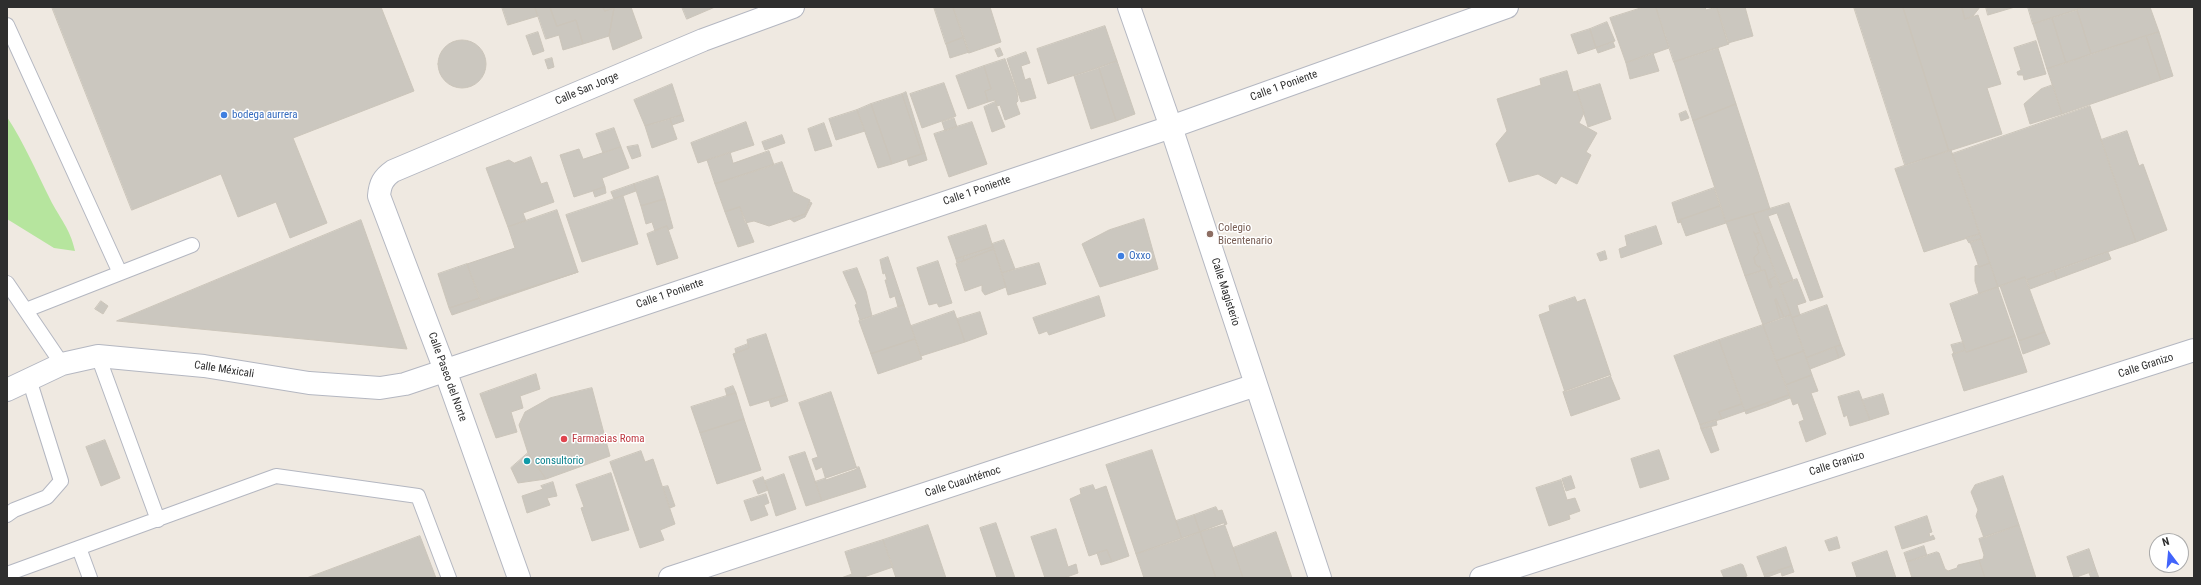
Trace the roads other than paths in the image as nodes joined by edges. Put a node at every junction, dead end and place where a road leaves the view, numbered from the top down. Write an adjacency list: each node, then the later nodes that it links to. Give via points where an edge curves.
1 (793, 7): 6 (street, Calle San Jorge, via 703,40 393,171)
2 (1129, 7): 5 (street, Calle Magisterio)
3 (1507, 7): 5 (street, Calle 1 Poniente)
4 (7, 25): 8 (lane)
5 (1171, 126): 14 (street, Calle 1 Poniente); 16 (street, Calle Magisterio)
6 (384, 178): 14 (street, Calle Paseo del Norte, via 379,196)
7 (192, 245): 8 (lane)
8 (120, 274): 10 (lane)
9 (7, 282): 10 (lane)
10 (26, 310): 13 (lane)
11 (2194, 350): 27 (street, Calle Granizo)
12 (98, 356): 13 (street, Calle Méxicali); 14 (street, Calle Méxicali, via 204,366 309,383 380,388 404,384); 19 (lane)
13 (62, 364): 15 (street, Calle Méxicali)
14 (445, 370): 24 (street, Calle Paseo del Norte)
15 (29, 379): 17 (street, Calle Méxicali); 18 (lane, via 61,481 47,497)
16 (1256, 385): 25 (street, Calle Cuauhtémoc); 26 (street, Calle Magisterio)
17 (7, 390)
18 (7, 515)
19 (158, 520): 20 (lane); 23 (lane, via 276,476 418,496)
20 (79, 548): 21 (lane); 22 (lane)
21 (7, 574)
22 (90, 578)
23 (449, 578)
24 (519, 578)
25 (670, 578)
26 (1320, 578)
27 (1481, 578)

